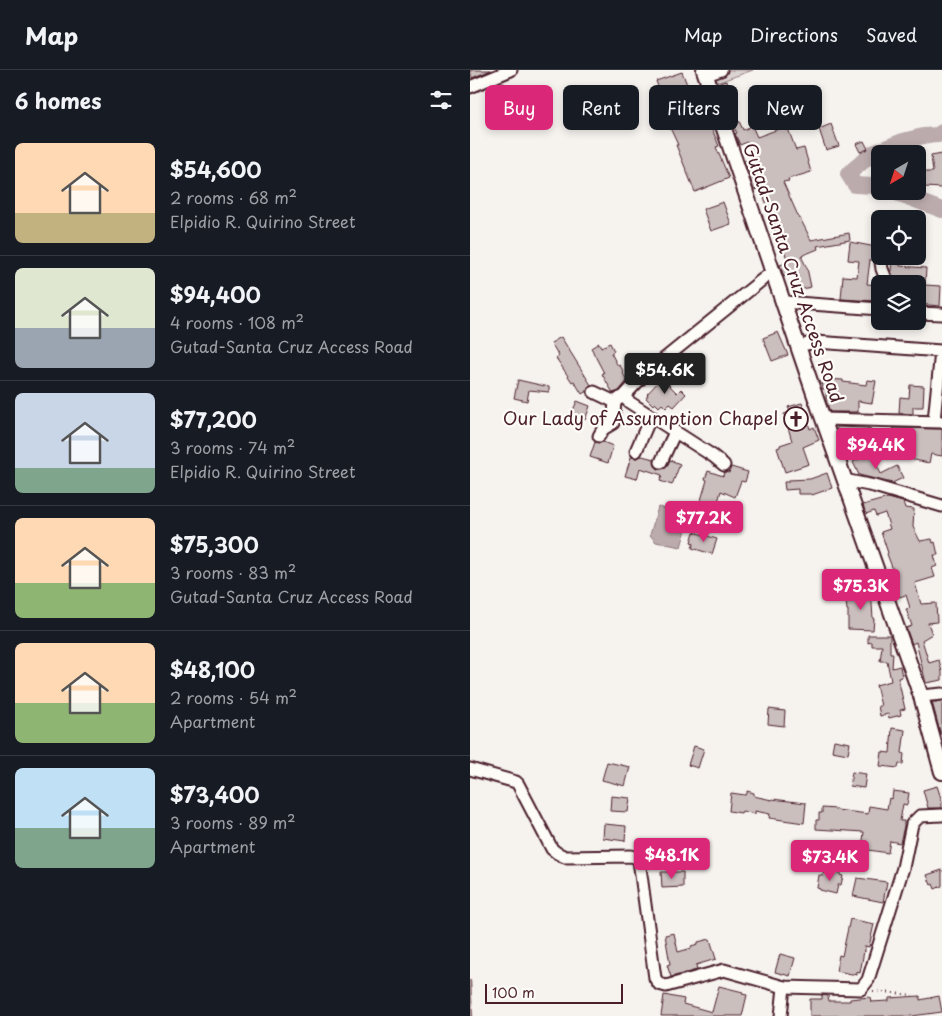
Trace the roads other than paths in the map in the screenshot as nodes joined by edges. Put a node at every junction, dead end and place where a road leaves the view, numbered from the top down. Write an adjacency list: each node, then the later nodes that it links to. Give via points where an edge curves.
1 (512, 70): 4 (street)
2 (721, 70): 3 (street)
3 (705, 73): 5 (main road, Gutad-Santa Cruz Access Road)
4 (470, 87)
5 (773, 271): 6 (main road, Gutad-Santa Cruz Access Road); 13 (street, via 643,376)
6 (783, 302): 7 (street); 10 (main road, Gutad-Santa Cruz Access Road)
7 (871, 308)
8 (926, 313): 9 (street)
9 (942, 314)
10 (798, 346): 11 (street, via 816,342); 15 (main road, Gutad-Santa Cruz Access Road)
11 (942, 351): 16 (street)
12 (594, 392): 13 (street)
13 (620, 400): 14 (street); 18 (street, via 613,423)
14 (651, 416): 17 (street); 19 (street)
15 (823, 419): 16 (street); 22 (main road, Gutad-Santa Cruz Access Road)
16 (938, 422)
17 (675, 432): 20 (street); 21 (street)
18 (599, 436)
19 (636, 451)
20 (661, 462)
21 (724, 465)
22 (844, 480): 23 (street); 25 (main road, Gutad-Santa Cruz Access Road)
23 (942, 506)
24 (942, 694): 25 (street)
25 (921, 696): 27 (main road, Gutad-Santa Cruz Access Road)
26 (470, 769): 29 (street, via 516,782 552,849 565,857 636,856 655,978 659,984 666,986 724,970)
27 (942, 772)
28 (942, 815): 29 (street, via 920,816 912,824 903,868 868,980 861,989)
29 (784, 987): 30 (street)
30 (781, 1016)

